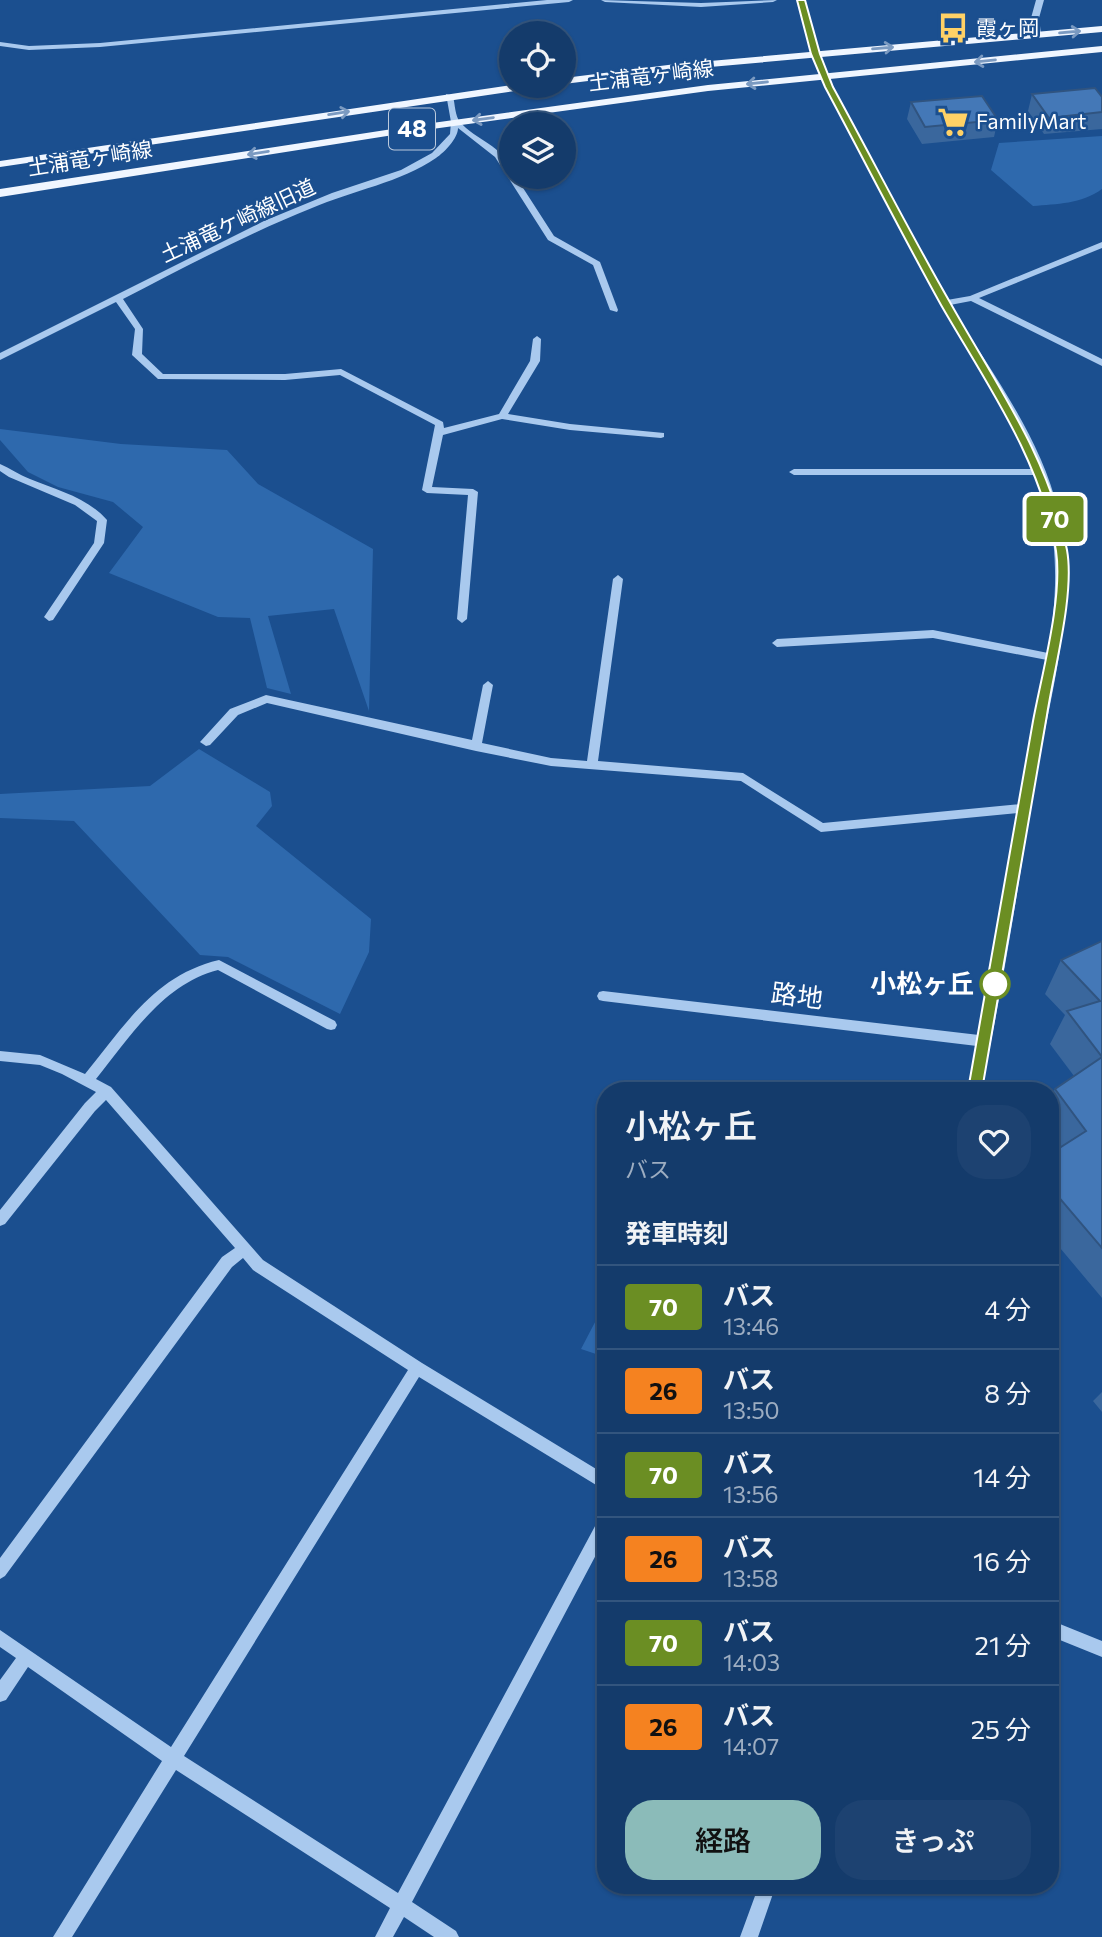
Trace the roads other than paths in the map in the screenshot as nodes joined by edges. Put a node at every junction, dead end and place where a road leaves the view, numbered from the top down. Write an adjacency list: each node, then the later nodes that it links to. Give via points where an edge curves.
1 (569, 0): 9 (street, via 100,45 29,48)
2 (605, 0): 6 (street)
3 (773, 0): 6 (street)
4 (801, 0): 11 (street)
5 (1040, 0): 8 (street)
6 (684, 2)
7 (1102, 29): 8 (main road, 土浦竜ヶ崎線, one-way to 7)
8 (1037, 34): 11 (main road, 土浦竜ヶ崎線, one-way to 8)
9 (0, 44)
10 (1102, 49): 12 (main road, 土浦竜ヶ崎線 / 48, one-way to 12)
11 (816, 54): 12 (street); 13 (main road, 土浦竜ヶ崎線)
12 (825, 76): 16 (main road, 土浦竜ヶ崎線 / 48, one-way to 16); 24 (street)
13 (576, 80)
14 (499, 90): 15 (main road, 土浦竜ヶ崎線 / 48)
15 (449, 96): 16 (street); 18 (main road, 土浦竜ヶ崎線 / 48, one-way to 15)
16 (455, 122): 17 (street); 20 (main road, 土浦竜ヶ崎線 / 48, one-way to 20); 22 (street, 土浦竜ケ崎線旧道, via 454,134 435,155 404,173 267,223)
17 (499, 156)
18 (0, 164)
19 (520, 189): 25 (street, via 551,238 597,264)
20 (0, 193)
21 (1102, 245): 23 (street)
22 (118, 298): 27 (street, 土浦竜ケ崎線旧道); 30 (street, via 139,329 137,355 161,377 341,372 440,424)
23 (972, 298): 24 (street); 28 (street)
24 (945, 303): 34 (street, via 1012,416)
25 (614, 310)
26 (537, 339): 29 (street, via 535,361)
27 (0, 357)
28 (1102, 363)
29 (502, 416): 30 (street); 31 (street)
30 (438, 433): 37 (street, via 427,490 473,492)
31 (661, 435)
32 (0, 467): 36 (street, via 19,480 66,495 102,520 99,543)
33 (794, 472): 34 (street)
34 (1039, 472): 39 (street, via 1062,554)
35 (618, 579): 43 (street)
36 (49, 617)
37 (462, 619)
38 (776, 643): 39 (street, via 933,634)
39 (1050, 657): 44 (street)
40 (488, 685): 42 (street)
41 (206, 742): 42 (street, via 234,712 266,699)
42 (477, 747): 43 (street)
43 (592, 766): 44 (street, via 743,777 821,828)
44 (1024, 808): 47 (street)
45 (603, 996): 47 (street, 路地)
46 (331, 1025): 49 (street, via 219,965 202,967 171,984)
47 (985, 1041): 50 (street)
48 (0, 1056): 49 (street, via 40,1060)
49 (87, 1081): 51 (street)
50 (977, 1082)
51 (106, 1091): 52 (street); 53 (street)
52 (0, 1220)
53 (243, 1250): 54 (street, via 258,1265); 57 (street, via 227,1262)
54 (417, 1368): 55 (street); 63 (street)
55 (597, 1478)
56 (597, 1537): 65 (street)
57 (0, 1571)
58 (1059, 1632): 60 (street)
59 (0, 1638): 61 (street)
60 (1102, 1649)
61 (26, 1657): 62 (street); 63 (street)
62 (0, 1694)
63 (175, 1760): 65 (street); 66 (street)
64 (763, 1894): 69 (street)
65 (400, 1905): 67 (street); 68 (street)
66 (62, 1937)
67 (384, 1937)
68 (450, 1937)
69 (749, 1937)

